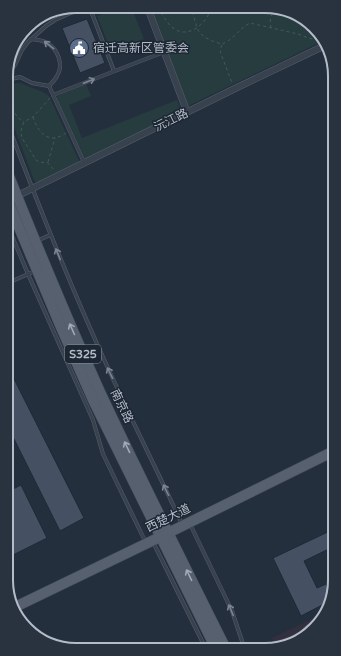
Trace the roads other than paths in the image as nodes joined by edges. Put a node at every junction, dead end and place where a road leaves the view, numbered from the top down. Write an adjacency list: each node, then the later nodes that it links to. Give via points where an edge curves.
1 (71, 13): 4 (lane, via 46,26)
2 (92, 13): 8 (lane)
3 (150, 13): 6 (street)
4 (31, 39): 7 (lane); 10 (lane, one-way to 4, via 59,71 59,59 54,49 46,42)
5 (321, 47): 12 (street, 沅江路)
6 (164, 52): 8 (lane); 12 (street)
7 (14, 66)
8 (114, 71): 11 (lane, one-way to 8)
9 (13, 78): 10 (lane, via 20,76 32,83)
10 (49, 86): 11 (lane)
11 (53, 95): 15 (lane)
12 (187, 112): 15 (street, 沅江路)
13 (13, 138): 14 (lane)
14 (15, 144): 16 (lane)
15 (84, 163): 16 (street, 沅江路)
16 (32, 189): 17 (street, 沅江路); 21 (lane)
17 (13, 197)
18 (13, 199): 22 (main road, 南京路 / S325)
19 (13, 201): 23 (main road, 南京路 / S325)
20 (13, 234): 23 (lane)
21 (50, 235): 22 (lane); 26 (lane, one-way to 21, via 103,358)
22 (36, 242): 27 (main road, 南京路 / S325, one-way to 22, via 102,395)
23 (32, 272): 24 (lane); 27 (main road, 南京路 / S325, via 60,325); 27 (lane, via 93,420 103,454)
24 (13, 281)
25 (328, 454): 26 (main road, 西楚大道)
26 (186, 524): 27 (main road, 西楚大道); 32 (lane, one-way to 26, via 232,611)
27 (157, 539): 28 (main road, 西楚大道); 29 (lane); 30 (main road, 南京路 / S325); 31 (main road, 南京路 / S325, one-way to 27)
28 (18, 605)
29 (202, 643)
30 (213, 643)
31 (222, 643)
32 (243, 643)

